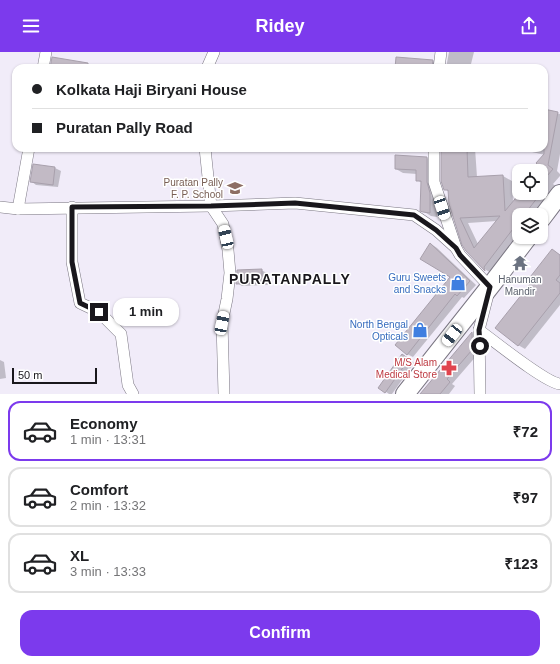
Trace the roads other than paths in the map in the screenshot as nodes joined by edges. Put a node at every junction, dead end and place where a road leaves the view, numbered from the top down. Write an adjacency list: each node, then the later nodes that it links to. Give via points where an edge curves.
1 (46, 52): 4 (street)
2 (214, 52): 5 (street)
3 (441, 52): 6 (street)
4 (44, 64)
5 (209, 64)
6 (440, 64)
7 (28, 152): 14 (street)
8 (205, 152): 11 (street)
9 (434, 152): 17 (street, via 434,182)
10 (560, 194): 15 (main road)
11 (211, 206): 13 (street); 17 (street, via 295,203 414,215); 22 (street, via 222,224 230,273 222,323)
12 (0, 207): 14 (street)
13 (72, 207): 14 (street); 21 (street, via 72,262 80,303 99,312 121,334 128,385)
14 (18, 209)
15 (548, 210)
16 (523, 244): 18 (main road)
17 (456, 248): 18 (street)
18 (490, 287): 19 (street); 23 (main road)
19 (479, 330): 20 (street, via 541,375); 24 (street)
20 (560, 384)
21 (133, 394)
22 (224, 394)
23 (405, 394)
24 (480, 394)

